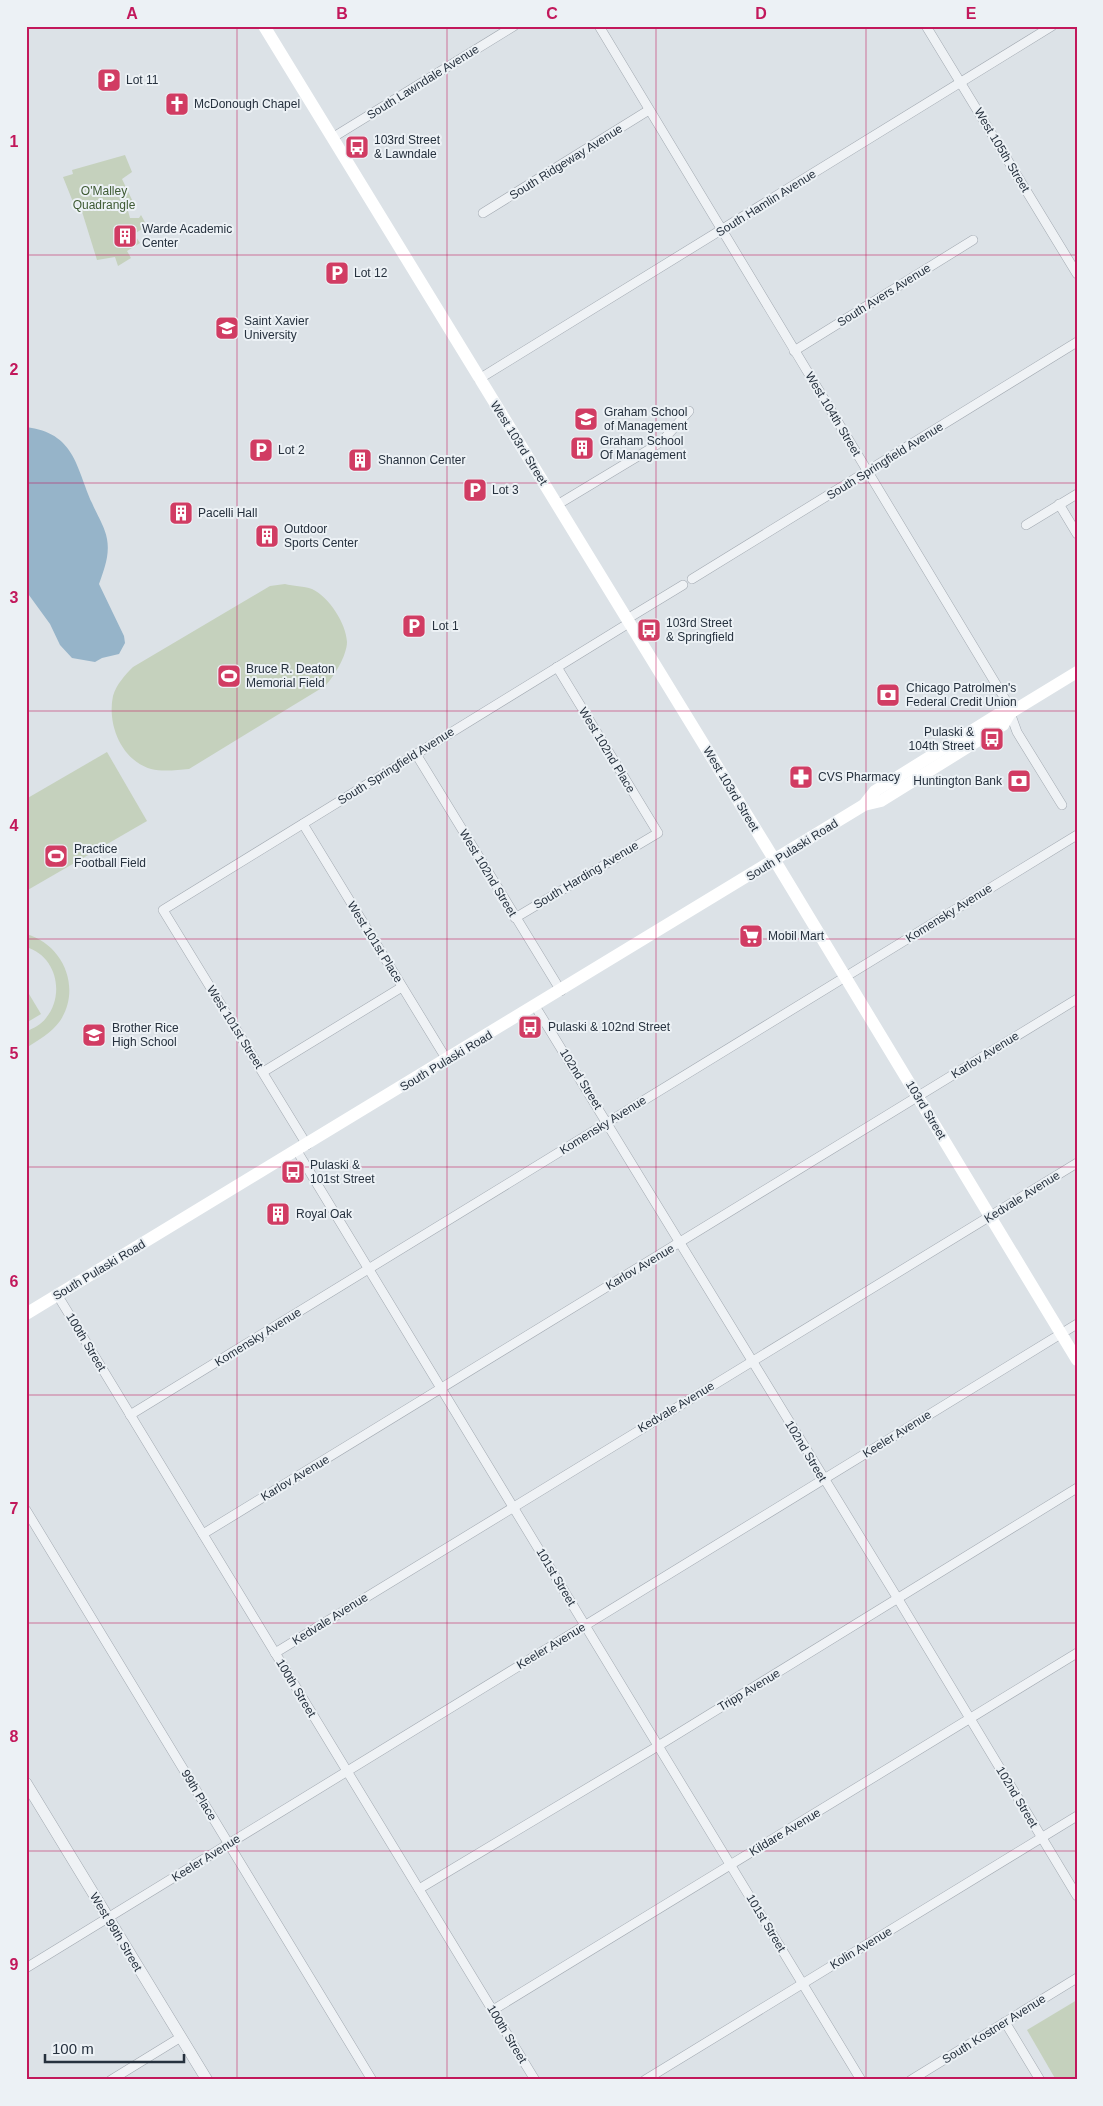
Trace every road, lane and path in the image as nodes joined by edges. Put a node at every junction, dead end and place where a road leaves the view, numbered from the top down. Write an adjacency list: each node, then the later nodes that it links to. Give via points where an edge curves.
1 (264, 26): 8 (main road, West 103rd Street)
2 (514, 26): 8 (street, South Lawndale Avenue)
3 (599, 26): 7 (street, West 104th Street)
4 (926, 26): 6 (street, West 105th Street)
5 (1052, 26): 6 (street, South Hamlin Avenue)
6 (961, 83): 10 (street, South Hamlin Avenue); 12 (street, West 105th Street)
7 (649, 110): 9 (street, South Ridgeway Avenue); 10 (street, West 104th Street)
8 (332, 138): 15 (main road, West 103rd Street)
9 (483, 213)
10 (722, 230): 14 (street, West 104th Street); 15 (street, South Hamlin Avenue)
11 (973, 240): 14 (street, South Avers Avenue)
12 (1077, 274)
13 (1077, 342): 17 (street, South Springfield Avenue)
14 (794, 351): 17 (street, West 104th Street)
15 (479, 379): 19 (main road, West 103rd Street)
16 (689, 411): 19 (street, via 656,445)
17 (868, 472): 23 (street, South Springfield Avenue); 28 (street, West 104th Street, via 1005,699)
18 (1077, 494): 20 (street)
19 (557, 504): 25 (main road, West 103rd Street)
20 (1059, 504): 21 (street); 22 (street)
21 (1026, 525)
22 (1077, 534)
23 (692, 579)
24 (683, 585): 25 (street, South Springfield Avenue)
25 (628, 621): 26 (street, South Springfield Avenue); 34 (main road, West 103rd Street)
26 (557, 668): 29 (street, South Springfield Avenue); 32 (street, West 102nd Place)
27 (1077, 672): 28 (main road, South Pulaski Road)
28 (1010, 713): 30 (street, West 104th Street, via 1017,732); 34 (main road, South Pulaski Road, via 1003,725 881,801 864,805)
29 (416, 754): 31 (street, South Springfield Avenue); 36 (street, West 102nd Street)
30 (1062, 805)
31 (303, 824): 35 (street, South Springfield Avenue); 38 (street, West 101st Place)
32 (658, 833): 36 (street, South Harding Avenue)
33 (1077, 835): 37 (street, Komensky Avenue)
34 (774, 860): 37 (main road, 103rd Street); 39 (main road, South Pulaski Road)
35 (163, 910): 43 (street, West 101st Street)
36 (515, 918): 39 (street, West 102nd Street)
37 (845, 977): 44 (main road, 103rd Street); 45 (street, Komensky Avenue)
38 (402, 986): 42 (street, West 101st Place); 43 (street)
39 (560, 991): 41 (main road, South Pulaski Road)
40 (1077, 999): 44 (street, Karlov Avenue)
41 (536, 1006): 42 (main road, South Pulaski Road); 45 (street, 102nd Street)
42 (447, 1060): 46 (main road, South Pulaski Road)
43 (263, 1072): 46 (street, West 101st Street)
44 (918, 1097): 48 (main road, 103rd Street); 49 (street, Karlov Avenue)
45 (607, 1123): 49 (street, 102nd Street); 50 (street, Komensky Avenue)
46 (302, 1148): 50 (street, 101st Street); 51 (main road, South Pulaski Road)
47 (1077, 1163): 48 (street, Kedvale Avenue)
48 (990, 1216): 54 (main road, 103rd Street); 56 (street, Kedvale Avenue)
49 (681, 1242): 56 (street, 102nd Street); 57 (street, Karlov Avenue)
50 (369, 1269): 57 (street, 101st Street); 58 (street, Komensky Avenue)
51 (58, 1296): 52 (main road, South Pulaski Road); 58 (street, 100th Street)
52 (26, 1314)
53 (1077, 1324): 54 (street, Keeler Avenue)
54 (1061, 1334): 55 (main road, 103rd Street); 59 (street, Keeler Avenue)
55 (1077, 1360)
56 (752, 1361): 59 (street, 102nd Street); 61 (street, Kedvale Avenue)
57 (441, 1388): 61 (street, 101st Street); 63 (street, Karlov Avenue)
58 (130, 1415): 63 (street, 100th Street)
59 (823, 1480): 64 (street, 102nd Street); 65 (street, Keeler Avenue)
60 (1077, 1488): 64 (street, Tripp Avenue)
61 (513, 1507): 65 (street, 101st Street); 66 (street, Kedvale Avenue)
62 (26, 1510): 74 (street, 99th Place)
63 (203, 1534): 66 (street, 100th Street)
64 (898, 1599): 68 (street, 102nd Street); 69 (street, Tripp Avenue)
65 (585, 1626): 69 (street, 101st Street); 70 (street, Keeler Avenue)
66 (275, 1653): 70 (street, 100th Street)
67 (1077, 1653): 68 (street, Kildare Avenue)
68 (970, 1718): 73 (street, 102nd Street); 75 (street, Kildare Avenue)
69 (658, 1746): 75 (street, 101st Street); 76 (street, Tripp Avenue)
70 (347, 1771): 74 (street, Keeler Avenue); 76 (street, 100th Street)
71 (26, 1783): 78 (street, West 99th Street)
72 (1077, 1816): 73 (street, Kolin Avenue)
73 (1041, 1837): 77 (street, 102nd Street); 81 (street, Kolin Avenue)
74 (229, 1844): 78 (street, Keeler Avenue); 87 (street, 99th Place)
75 (730, 1865): 81 (street, 101st Street); 82 (street, Kildare Avenue)
76 (419, 1889): 82 (street, 100th Street)
77 (1077, 1896)
78 (108, 1918): 79 (street, Keeler Avenue); 84 (street, West 99th Street)
79 (26, 1968)
80 (1077, 1978): 83 (street, South Kostner Avenue)
81 (802, 1983): 89 (street, Kolin Avenue); 90 (street, 101st Street)
82 (493, 2010): 88 (street, 100th Street)
83 (1005, 2022): 91 (street, South Kostner Avenue); 92 (street)
84 (181, 2037): 85 (street); 86 (street, West 99th Street)
85 (111, 2080)
86 (207, 2080)
87 (372, 2080)
88 (535, 2080)
89 (644, 2080)
90 (860, 2080)
91 (912, 2080)
92 (1040, 2080)

